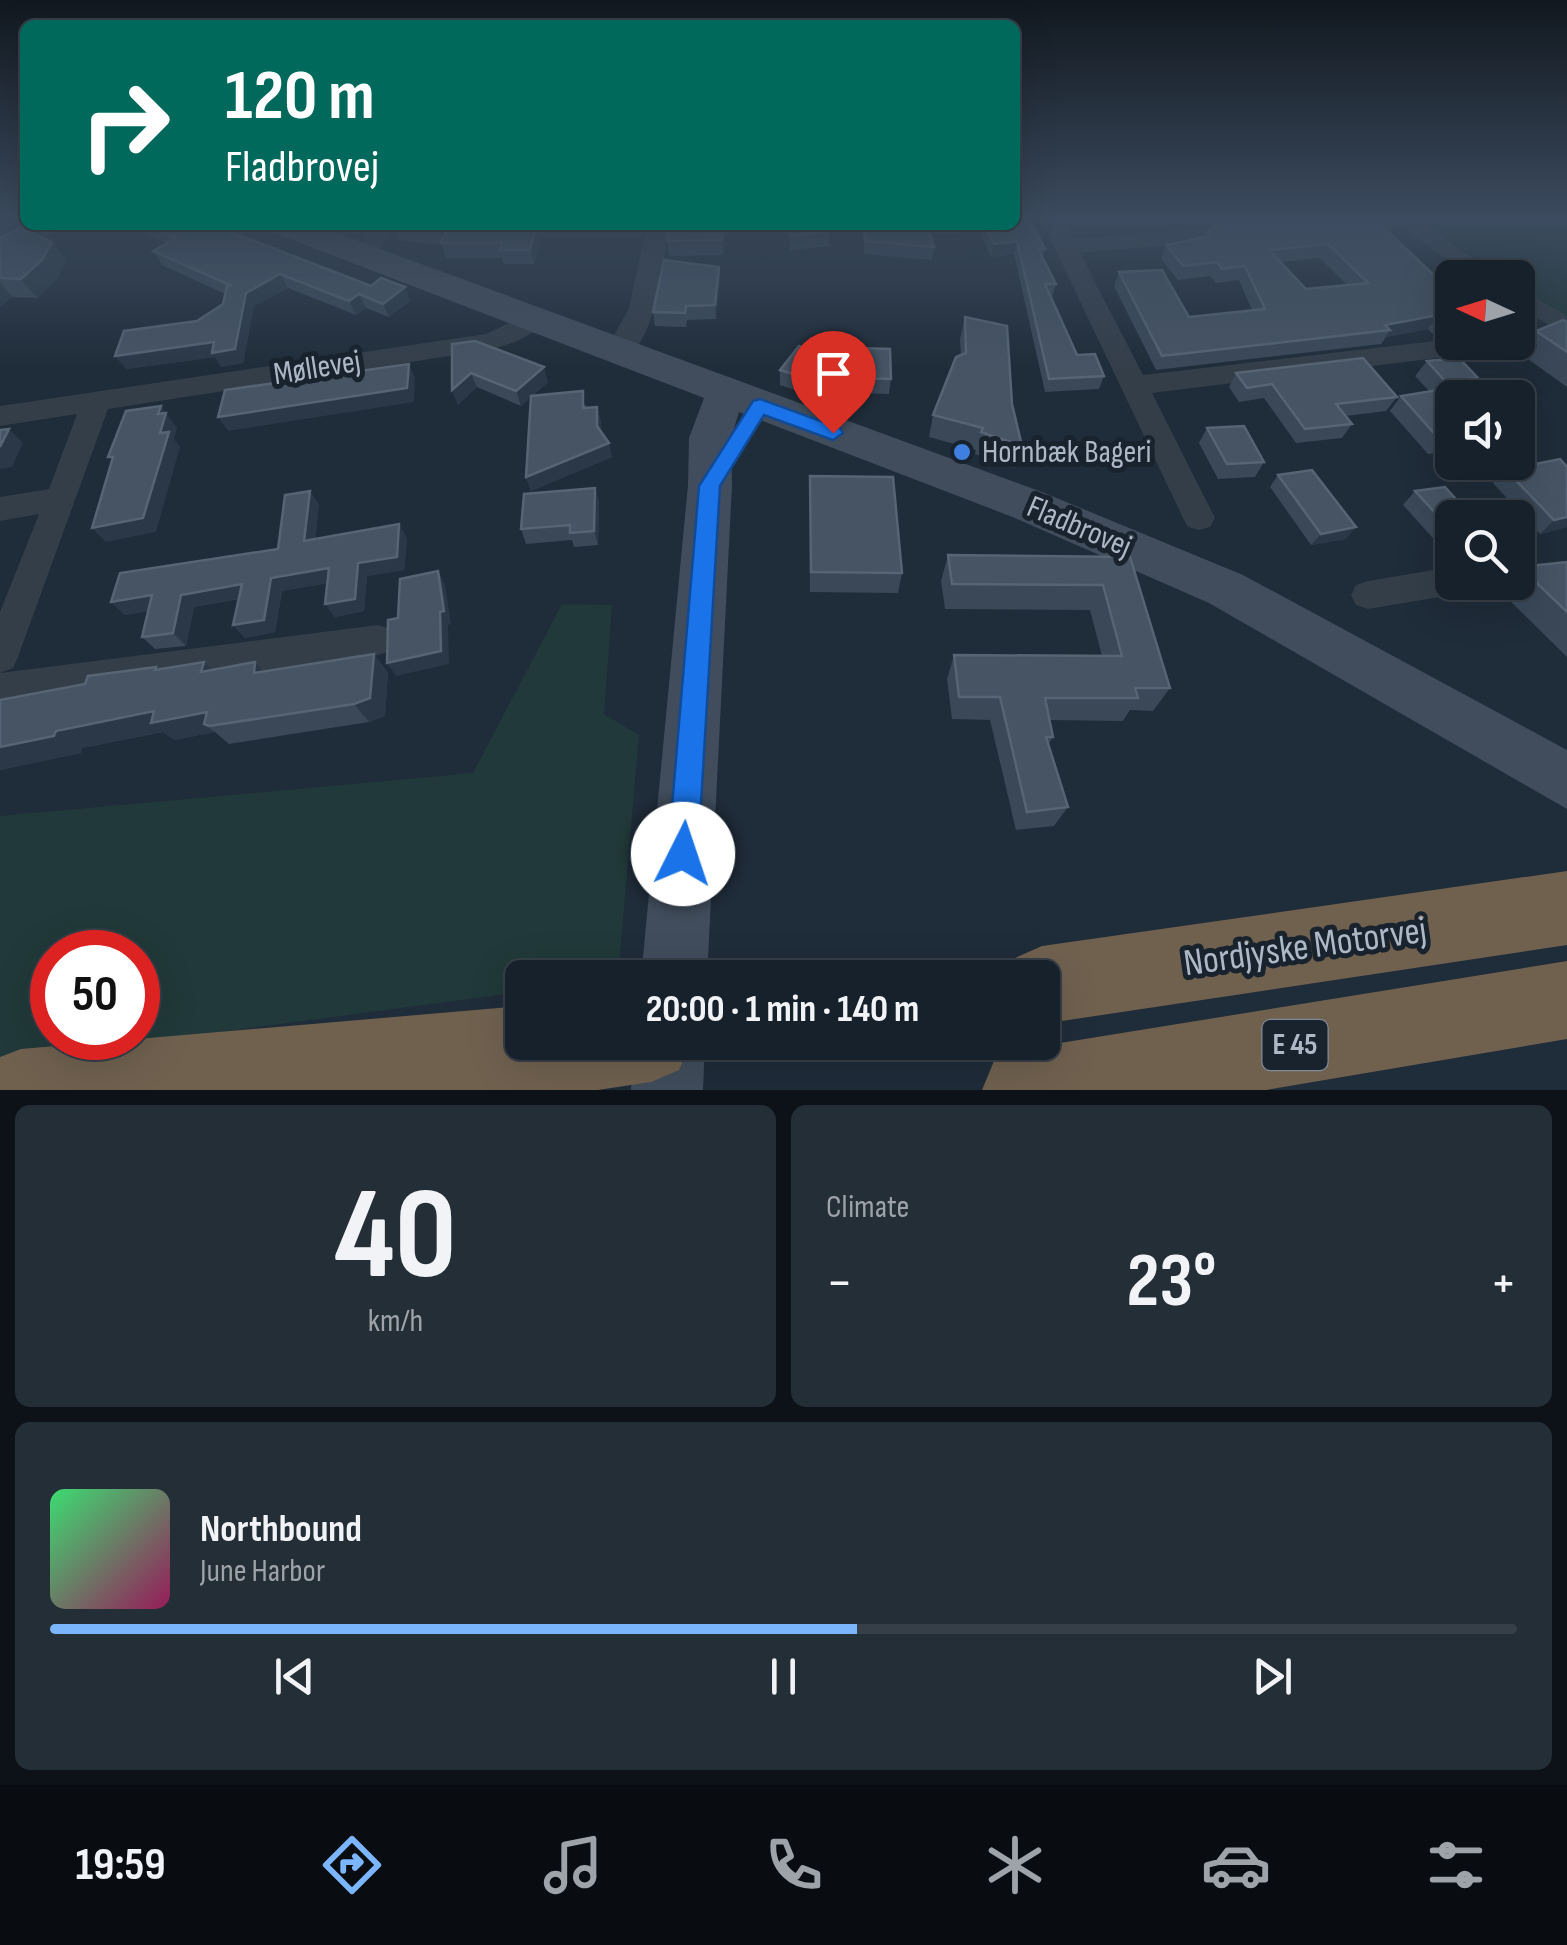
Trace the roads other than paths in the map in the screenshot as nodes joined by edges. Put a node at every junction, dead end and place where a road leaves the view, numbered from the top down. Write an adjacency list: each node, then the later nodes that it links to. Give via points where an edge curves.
1 (428, 268): 5 (main road, Fladbrovej)
2 (648, 268): 7 (street, via 638,327)
3 (1074, 268): 9 (street)
4 (1535, 307): 6 (street)
5 (532, 320): 7 (main road, Fladbrovej); 11 (street, Møllevej, via 488,342)
6 (1567, 327)
7 (606, 348): 10 (main road, Fladbrovej)
8 (1435, 350): 9 (street)
9 (1132, 386): 15 (street)
10 (744, 400): 21 (main road, Fladbrovej, via 1026,504 1226,589); 23 (main road, via 710,486)
11 (96, 402): 12 (street, Møllevej); 13 (street)
12 (0, 416)
13 (61, 500): 14 (street); 19 (street)
14 (0, 510)
15 (1199, 518)
16 (1435, 584): 17 (street)
17 (1368, 594)
18 (378, 640): 20 (street)
19 (0, 657)
20 (0, 689)
21 (1565, 780)
22 (1567, 908): 24 (highway, Nordjyske Motorvej)
23 (675, 960)
24 (1060, 982)
25 (1567, 1000): 32 (highway, E 45)
26 (505, 1048): 29 (highway)
27 (526, 1060): 30 (highway)
28 (668, 1060): 31 (main road)
29 (21, 1090)
30 (319, 1090)
31 (666, 1090)
32 (1023, 1090)

